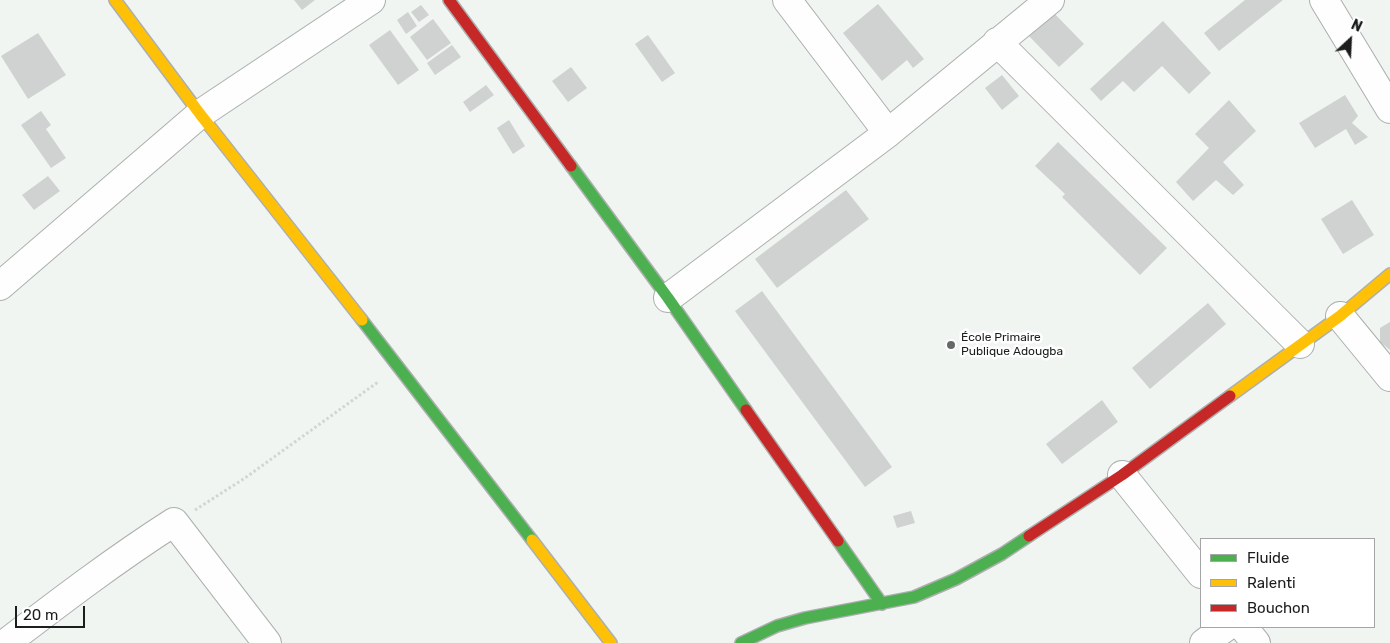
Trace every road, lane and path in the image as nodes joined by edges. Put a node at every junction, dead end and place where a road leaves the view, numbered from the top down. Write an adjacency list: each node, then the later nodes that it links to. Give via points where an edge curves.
1 (116, 0): 9 (street)
2 (371, 0): 9 (street)
3 (449, 0): 13 (street)
4 (787, 0): 10 (street)
5 (1050, 0): 7 (street)
6 (1324, 0): 8 (street)
7 (997, 42): 10 (street); 15 (street)
8 (1390, 109)
9 (200, 114): 12 (street); 16 (street)
10 (888, 133): 13 (street)
11 (1390, 274): 14 (street)
12 (0, 286)
13 (668, 298): 21 (street)
14 (1340, 316): 15 (street); 17 (street)
15 (1300, 344): 18 (street)
16 (399, 367): 19 (path, via 245,478); 26 (street)
17 (1390, 378)
18 (1122, 475): 20 (street); 21 (street, via 1002,554 956,579 914,597)
19 (174, 522): 24 (street, via 66,596); 25 (street)
20 (1200, 573)
21 (882, 604): 27 (street, via 805,618 777,626)
22 (1225, 628): 28 (street)
23 (1244, 628): 29 (street)
24 (6, 643)
25 (266, 643)
26 (612, 643)
27 (741, 643)
28 (1204, 643)
29 (1256, 643)

